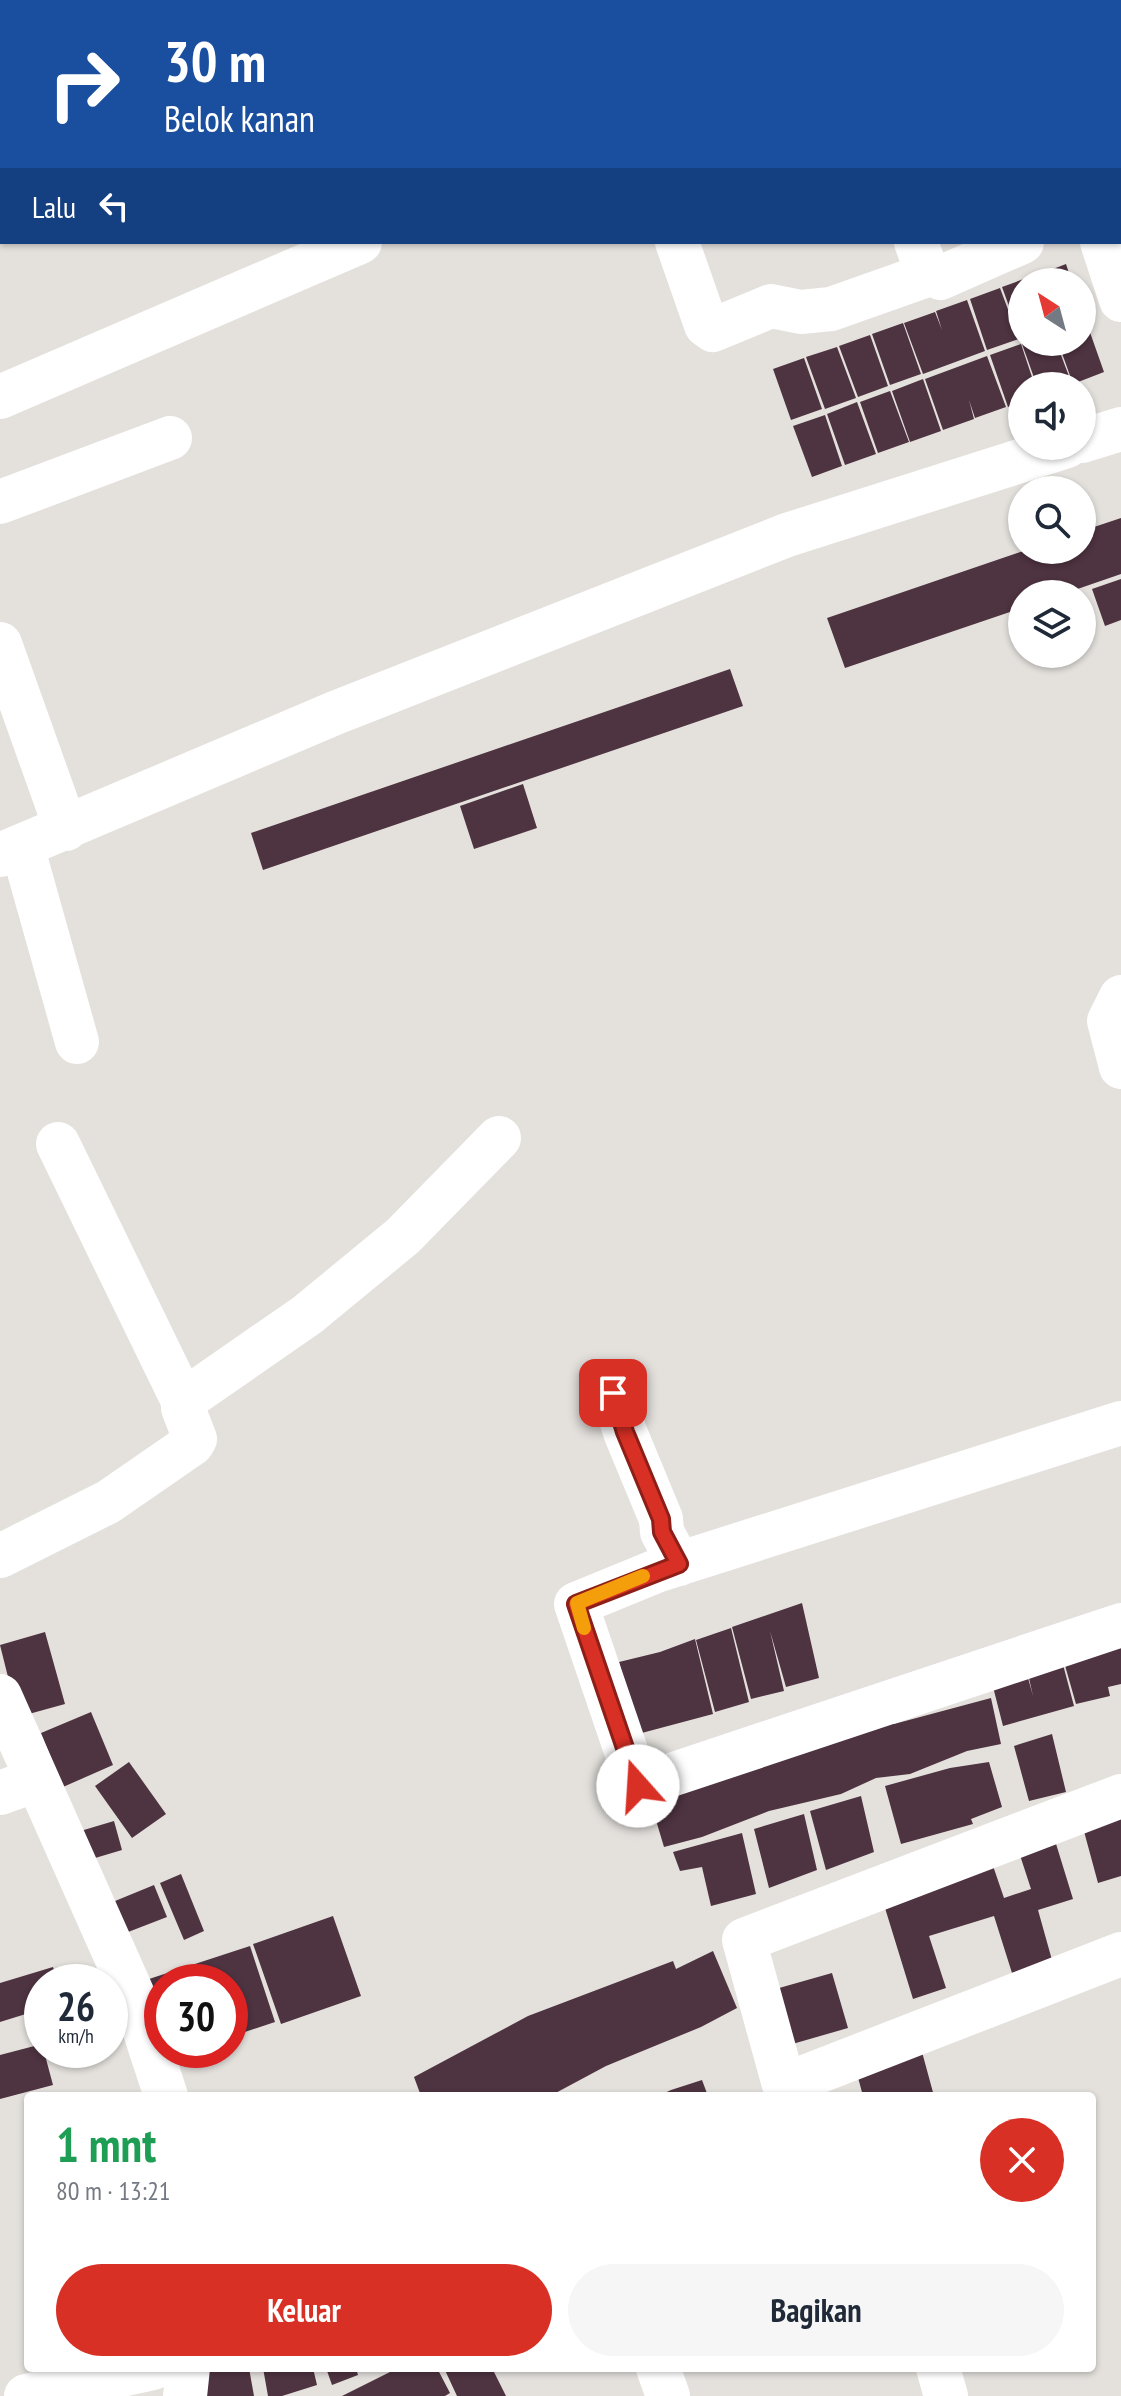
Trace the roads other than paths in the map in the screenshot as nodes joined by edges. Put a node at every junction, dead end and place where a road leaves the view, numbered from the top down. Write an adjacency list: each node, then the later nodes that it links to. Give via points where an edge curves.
1 (355, 244): 7 (street)
2 (678, 244): 5 (street, via 706,325 713,330 771,306 801,312 831,309)
3 (1017, 244): 5 (street, via 940,278)
4 (1103, 244): 6 (street)
5 (923, 258)
6 (1121, 300)
7 (0, 397)
8 (1121, 429): 9 (street)
9 (1096, 437)
10 (170, 438): 12 (street)
11 (1023, 460): 14 (street, via 787,535 335,713)
12 (0, 502)
13 (0, 644): 14 (street)
14 (66, 829): 15 (street)
15 (11, 850): 17 (street)
16 (1121, 997): 18 (street, via 1109,1021)
17 (77, 1042)
18 (1121, 1067)
19 (499, 1138): 22 (street, via 403,1236 307,1315)
20 (58, 1144): 22 (street)
21 (613, 1393): 25 (street, via 662,1532)
22 (183, 1401): 24 (street, via 192,1444 108,1502)
23 (1121, 1423): 25 (street)
24 (0, 1556)
25 (679, 1564): 26 (street, via 576,1604 638,1786)
26 (1121, 1625)
27 (3, 1708): 28 (street)
28 (18, 1786): 32 (street, via 133,1995)
29 (1121, 1796): 31 (street, via 744,1940)
30 (1121, 1954): 31 (street)
31 (789, 2090)
32 (165, 2092)
33 (135, 2372): 37 (street)
34 (188, 2372): 38 (street)
35 (659, 2372): 39 (street)
36 (939, 2372): 40 (street)
37 (26, 2396)
38 (185, 2396)
39 (668, 2396)
40 (946, 2396)

